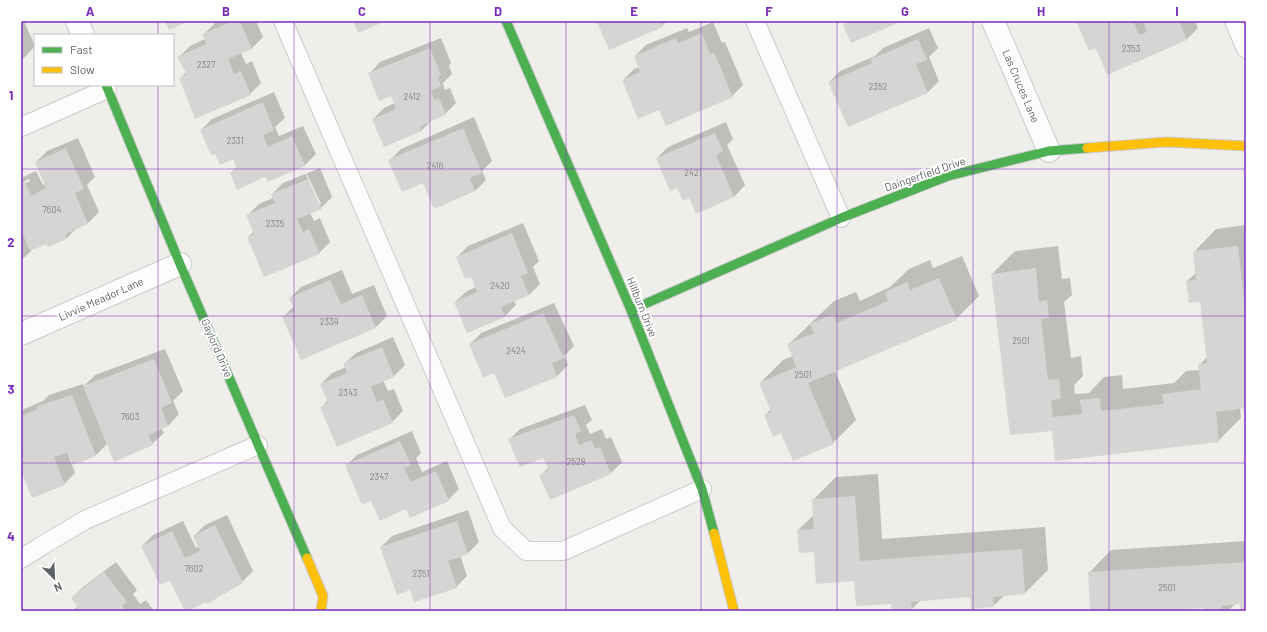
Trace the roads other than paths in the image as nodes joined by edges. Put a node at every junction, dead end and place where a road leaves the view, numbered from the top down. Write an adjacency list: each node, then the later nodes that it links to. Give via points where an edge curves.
1 (77, 21): 7 (street)
2 (283, 21): 18 (lane, via 502,528 526,551 562,551)
3 (506, 21): 15 (street, Hillburn Drive)
4 (755, 21): 13 (lane)
5 (993, 21): 12 (street, Las Cruces Lane)
6 (1234, 21): 8 (lane)
7 (83, 34)
8 (1246, 49)
9 (107, 87): 10 (lane); 14 (street, Gaylord Drive)
10 (21, 127)
11 (1246, 146): 12 (street, Daingerfield Drive, via 1166,142)
12 (1049, 151): 13 (street, Daingerfield Drive, via 948,176)
13 (841, 218): 15 (street, Daingerfield Drive)
14 (180, 264): 16 (street, Livvie Meador Lane); 17 (street, Gaylord Drive)
15 (631, 310): 18 (street, Hillburn Drive)
16 (21, 334)
17 (258, 445): 19 (lane, via 86,520); 20 (street, Gaylord Drive, via 323,596)
18 (702, 489): 21 (street, Hillburn Drive)
19 (21, 560)
20 (321, 611)
21 (734, 611)

